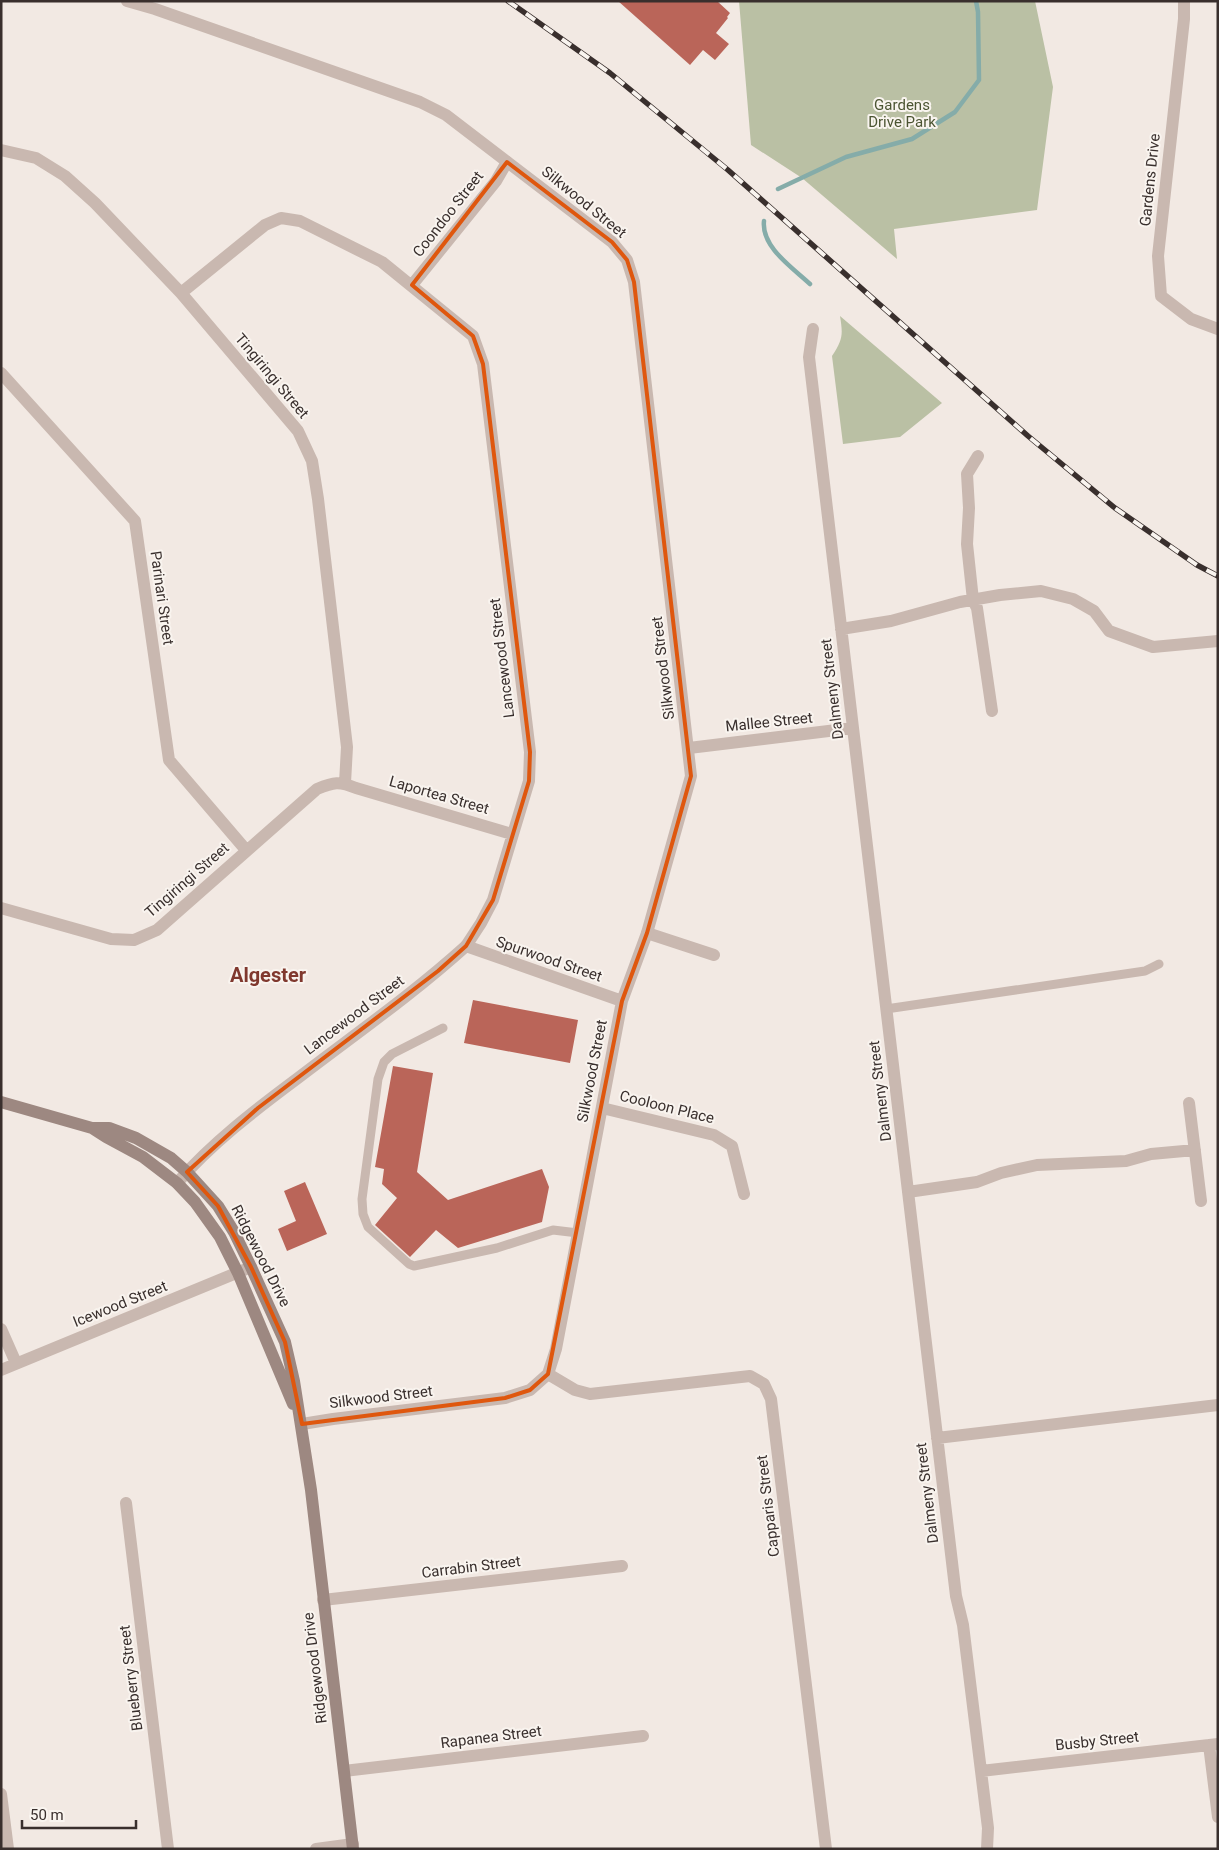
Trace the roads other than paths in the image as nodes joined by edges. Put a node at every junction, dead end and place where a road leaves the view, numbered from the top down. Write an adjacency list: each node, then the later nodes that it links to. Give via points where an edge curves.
1 (127, 1): 4 (street, Silkwood Street, via 420,102 446,115)
2 (1184, 1): 8 (street, Gardens Drive, via 1158,256 1161,296 1191,319)
3 (1, 150): 6 (street, Tingiringi Street, via 36,158 65,176)
4 (507, 162): 5 (street, Coondoo Street, via 496,181); 16 (street, Silkwood Street, via 612,242 627,260 634,282)
5 (412, 285): 6 (street, Lancewood Street, via 360,250 300,221 281,218 265,225); 18 (street, Lancewood Street, via 473,336 483,364 530,752 528,781)
6 (181, 293): 17 (street, Tingiringi Street, via 298,431 312,461)
7 (813, 328): 12 (street, Dalmeny Street, via 810,357)
8 (1218, 329)
9 (1, 373): 19 (street, Parinari Street, via 135,521 170,760)
10 (978, 456): 11 (street, via 967,474 967,544)
11 (973, 600): 12 (street, via 891,621); 13 (street, via 1042,590 1073,599 1094,612 1109,631 1153,647); 14 (street, via 977,608)
12 (841, 629): 15 (street, Dalmeny Street)
13 (1218, 641)
14 (992, 710)
15 (853, 728): 16 (street, Mallee Street); 26 (street, Dalmeny Street)
16 (689, 748): 21 (street, Silkwood Street, via 691,776)
17 (351, 786): 18 (street, Laportea Street); 19 (street, Tingiringi Street, via 335,782 317,790)
18 (512, 834): 22 (street, Lancewood Street, via 493,900)
19 (246, 850): 20 (street, Tingiringi Street, via 157,930 134,940 112,939)
20 (1, 908)
21 (647, 933): 23 (street); 25 (street, Silkwood Street)
22 (466, 946): 25 (street, Spurwood Street); 33 (street, Lancewood Street, via 258,1108)
23 (714, 955)
24 (1160, 964): 26 (lane, via 1145,971)
25 (622, 1001): 30 (street, Silkwood Street)
26 (886, 1009): 35 (street, Dalmeny Street)
27 (443, 1028): 38 (lane, via 392,1054 384,1062 378,1078 362,1199 368,1227 414,1266 497,1248 553,1230)
28 (1, 1102): 31 (main road)
29 (1189, 1103): 32 (street)
30 (602, 1108): 36 (street, Cooloon Place, via 714,1135 732,1146); 38 (street, Silkwood Street)
31 (92, 1128): 33 (main road, Ridgewood Drive, via 109,1128 136,1138); 34 (main road, Ridgewood Drive, via 143,1157)
32 (1195, 1150): 35 (street, via 1151,1154 1126,1161 1037,1165 976,1182); 37 (street)
33 (187, 1172): 34 (street, Lancewood Street); 39 (main road, Ridgewood Drive, via 218,1206)
34 (177, 1183): 40 (main road, Ridgewood Drive, via 220,1237)
35 (908, 1192): 47 (street, Dalmeny Street)
36 (744, 1194)
37 (1201, 1201)
38 (578, 1233): 44 (street, Silkwood Street, via 556,1349)
39 (251, 1267): 40 (street, Icewood Street); 46 (main road, Ridgewood Drive, via 285,1342)
40 (238, 1273): 42 (street, Icewood Street); 46 (main road, Ridgewood Drive)
41 (1, 1329): 42 (street)
42 (16, 1363): 43 (street, Icewood Street)
43 (1, 1370)
44 (548, 1374): 46 (street, Silkwood Street, via 530,1390 505,1398); 61 (street, Capparis Street, via 575,1390 590,1394 750,1376 764,1384 771,1399)
45 (1218, 1405): 47 (street)
46 (302, 1424): 50 (main road, Ridgewood Drive)
47 (937, 1438): 54 (street, Dalmeny Street)
48 (126, 1502): 59 (street, Blueberry Street)
49 (622, 1566): 50 (street, Carrabin Street)
50 (323, 1600): 53 (main road, Ridgewood Drive)
51 (643, 1736): 53 (street, Rapanea Street)
52 (1214, 1744): 54 (street, Busby Street); 56 (street)
53 (344, 1771): 57 (main road, Ridgewood Drive)
54 (981, 1771): 62 (street, Dalmeny Street, via 988,1828)
55 (1, 1794): 58 (street)
56 (1218, 1817)
57 (353, 1847): 60 (street)
58 (8, 1849)
59 (168, 1849)
60 (316, 1849)
61 (826, 1849)
62 (987, 1849)

